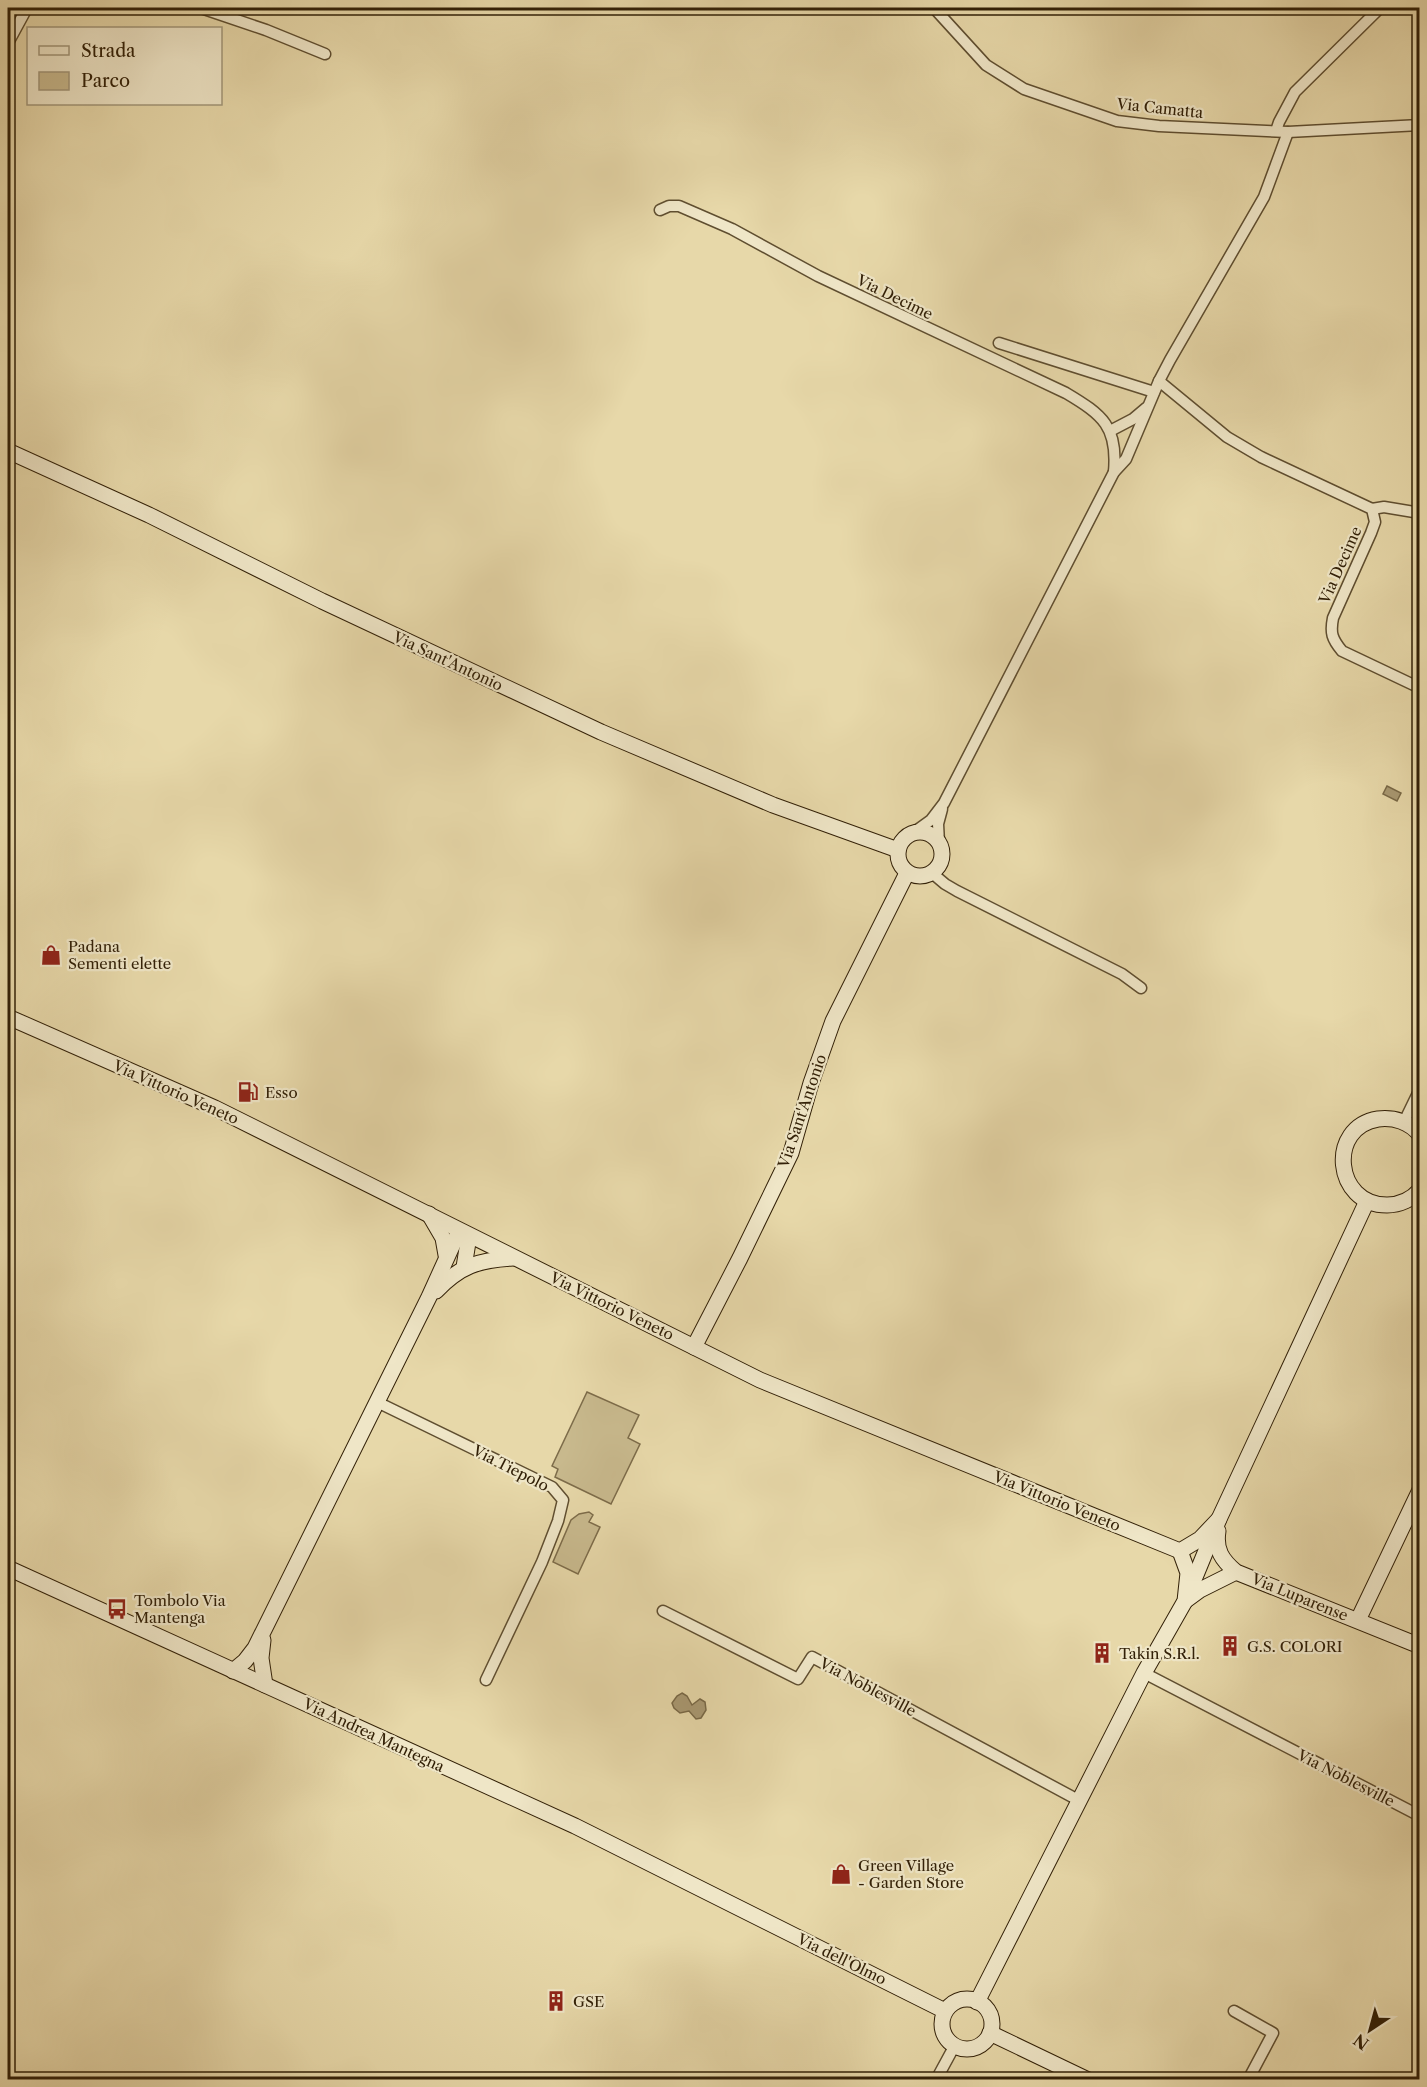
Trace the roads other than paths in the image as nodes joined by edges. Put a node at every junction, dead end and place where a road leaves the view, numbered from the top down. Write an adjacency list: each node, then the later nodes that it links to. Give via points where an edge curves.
1 (27, 8): 5 (street)
2 (201, 8): 6 (street)
3 (934, 8): 8 (street, Via Camatta, via 986,65 1024,89 1117,121)
4 (1380, 8): 8 (street, via 1295,92 1279,122)
5 (8, 43)
6 (325, 54)
7 (1419, 125): 8 (street, Via Camatta)
8 (1282, 131): 11 (street, via 1264,197)
9 (660, 210): 15 (street, Via Decime, via 679,206 732,229 818,276 1066,393 1091,408)
10 (999, 343): 12 (street)
11 (1159, 381): 12 (street); 18 (street, via 1227,436 1261,457)
12 (1154, 392): 13 (street)
13 (1148, 405): 14 (street); 15 (street)
14 (1137, 434): 15 (street, via 1130,438); 17 (street, via 1126,459)
15 (1112, 436): 17 (street, via 1116,452)
16 (8, 451): 24 (street, Via Sant'Antonio, via 601,732 773,806)
17 (1114, 472): 21 (street)
18 (1372, 509): 19 (street, via 1384,507); 20 (street, Via Decime, via 1375,522 1330,631 1342,651)
19 (1419, 513)
20 (1419, 688)
21 (944, 802): 22 (street); 23 (street, via 938,824)
22 (913, 833): 23 (street, via 930,834); 24 (street, via 904,838)
23 (939, 843): 26 (street, via 942,857)
24 (898, 850): 25 (street, via 898,860)
25 (907, 873): 26 (street, via 920,877); 40 (street, Via Sant'Antonio, via 833,1021 791,1153)
26 (932, 873): 27 (street, via 957,891 1122,974)
27 (1141, 988)
28 (8, 1017): 34 (street, Via Vittorio Veneto, via 215,1108)
29 (1419, 1089): 30 (street)
30 (1404, 1122): 31 (street); 33 (street, via 1390,1118 1363,1125 1346,1146 1343,1159 1348,1183)
31 (1419, 1135)
32 (1419, 1190): 33 (street, via 1394,1205)
33 (1367, 1201): 43 (street)
34 (429, 1214): 35 (street, Via Vittorio Veneto); 36 (street, via 443,1238)
35 (464, 1233): 36 (street); 37 (street, Via Vittorio Veneto); 38 (street)
36 (446, 1255): 39 (street)
37 (513, 1258): 38 (street); 40 (street, Via Vittorio Veneto)
38 (464, 1267): 39 (street)
39 (429, 1297): 41 (street)
40 (694, 1347): 44 (street, Via Vittorio Veneto, via 760,1380)
41 (377, 1402): 50 (street); 55 (street, Via Tiepolo, via 552,1487 563,1500 542,1562)
42 (1419, 1490): 49 (street)
43 (1219, 1519): 44 (street, via 1200,1539); 46 (street, Via Luparense, via 1218,1550); 47 (street)
44 (1180, 1551): 47 (street, via 1188,1573)
45 (8, 1568): 53 (street, Via Andrea Mantegna, via 154,1636)
46 (1236, 1572): 47 (street); 49 (street, Via Luparense)
47 (1185, 1601): 54 (street)
48 (663, 1611): 57 (street, Via Noblesville, via 798,1679 812,1657)
49 (1358, 1620): 51 (street, Via Luparense)
50 (265, 1628): 52 (street); 53 (street)
51 (1419, 1646)
52 (261, 1658): 53 (street); 56 (street)
53 (242, 1671): 56 (street, Via Andrea Mantegna)
54 (1144, 1673): 57 (street); 58 (street, Via Noblesville)
55 (486, 1680)
56 (265, 1685): 59 (street, Via Andrea Mantegna, via 575,1826)
57 (1080, 1801): 60 (street)
58 (1419, 1816)
59 (738, 1908): 62 (street, Via dell'Olmo)
60 (977, 2002): 62 (street, via 962,2000); 63 (street, via 989,2015)
61 (1234, 2011): 67 (street, via 1273,2033)
62 (945, 2012): 64 (street, via 943,2030)
63 (990, 2033): 64 (street, via 975,2047); 66 (street)
64 (955, 2045): 65 (street)
65 (936, 2079)
66 (1088, 2079)
67 (1248, 2079)

